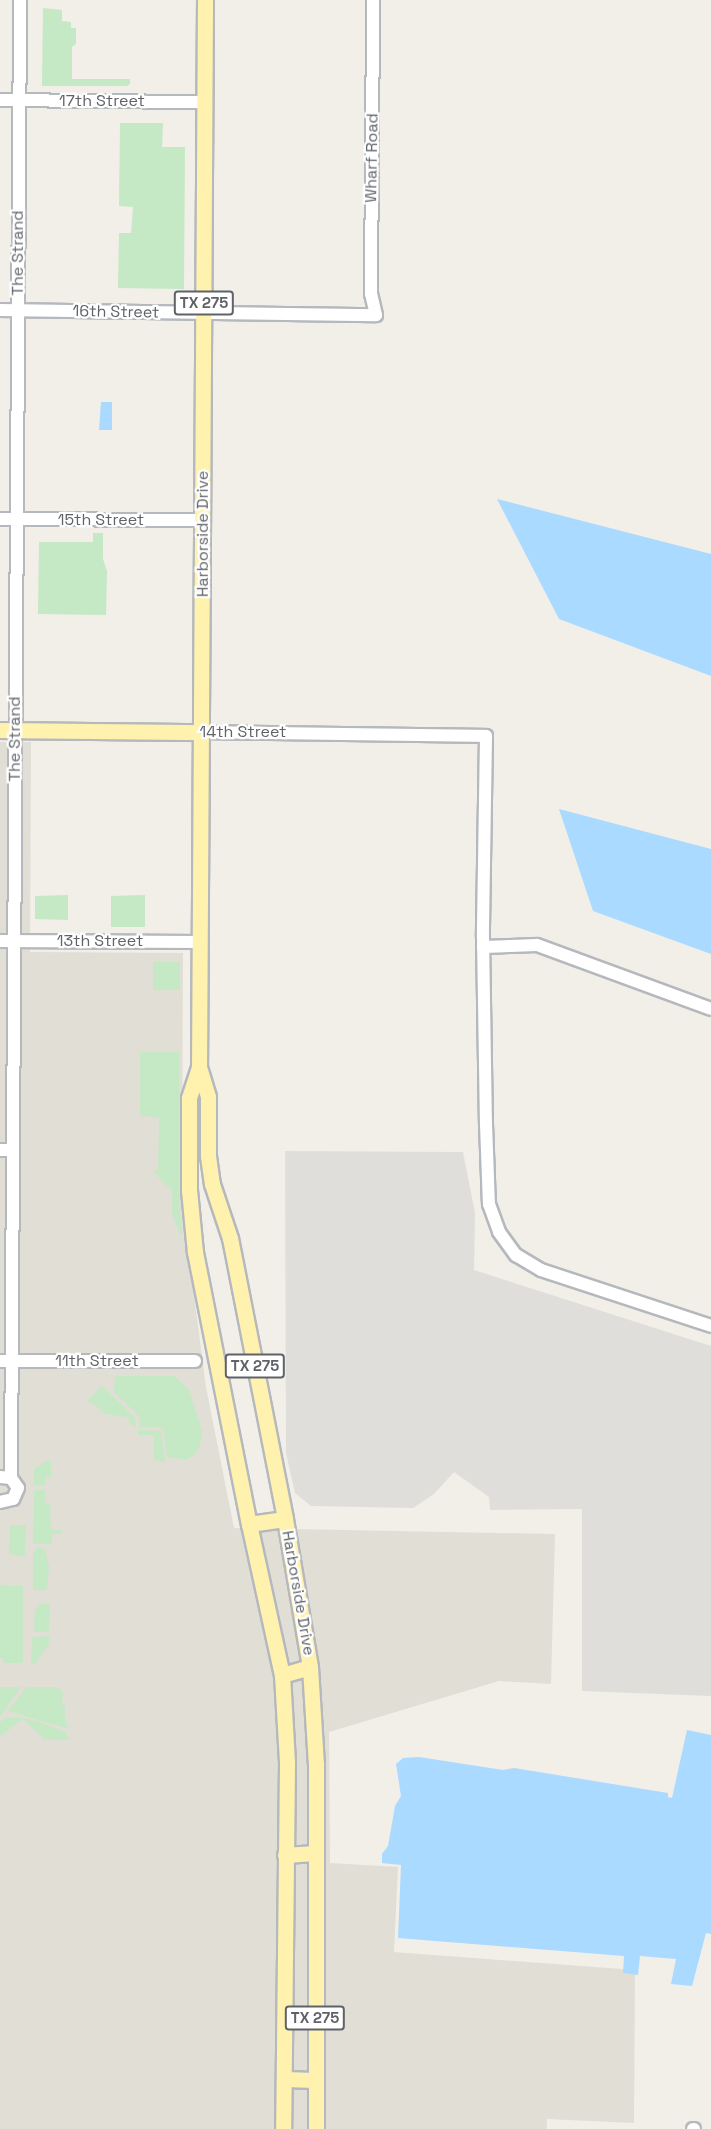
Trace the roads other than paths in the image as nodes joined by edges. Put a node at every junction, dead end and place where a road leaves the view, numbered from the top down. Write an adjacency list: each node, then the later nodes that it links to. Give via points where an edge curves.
1 (20, 0): 5 (street, The Strand)
2 (205, 0): 6 (main road, Harborside Drive / TX 275)
3 (373, 0): 10 (street, Wharf Road, via 371,294)
4 (0, 100): 5 (street, 17th Street)
5 (19, 100): 6 (street, 17th Street); 8 (street, The Strand)
6 (205, 102): 9 (main road, Harborside Drive / TX 275)
7 (0, 310): 8 (street, 16th Street)
8 (18, 310): 9 (street, 16th Street); 12 (street, The Strand)
9 (204, 313): 10 (street, 16th Street); 13 (main road, Harborside Drive / TX 275)
10 (376, 315)
11 (0, 519): 12 (street, 15th Street)
12 (17, 519): 13 (street, 15th Street); 14 (street, The Strand)
13 (203, 520): 15 (main road, Harborside Drive / TX 275)
14 (8, 730): 15 (main road, 14th Street); 17 (street, The Strand)
15 (202, 732): 18 (main road, Harborside Drive / TX 275); 19 (street, 14th Street, via 486,736)
16 (0, 941): 17 (street, 13th Street)
17 (14, 941): 18 (street, 13th Street); 22 (street, The Strand)
18 (200, 942): 21 (main road, Harborside Drive / TX 275)
19 (483, 947): 20 (street, via 537,945); 23 (street, via 489,1204 499,1232 516,1255 541,1270)
20 (711, 1008)
21 (199, 1067): 28 (main road, Harborside Drive / TX 275, via 208,1097 212,1184 230,1238); 29 (main road, Harborside Drive / TX 275, via 189,1098 189,1190 195,1252)
22 (6, 1150): 24 (street, The Strand)
23 (711, 1326)
24 (5, 1361): 25 (street, 11th Street); 26 (street, The Strand)
25 (195, 1361)
26 (5, 1477): 27 (street, The Strand, via 17,1485 17,1493 10,1501)
27 (0, 1502)
28 (285, 1519): 29 (main road); 30 (main road, Harborside Drive / TX 275)
29 (249, 1524): 31 (main road, Harborside Drive / TX 275)
30 (310, 1667): 31 (main road); 32 (main road, Harborside Drive / TX 275, via 316,1765)
31 (282, 1675): 33 (main road, Harborside Drive / TX 275)
32 (315, 1853): 33 (main road); 35 (main road, Harborside Drive / TX 275)
33 (285, 1856): 34 (main road, Harborside Drive / TX 275)
34 (284, 2079): 35 (main road); 36 (main road, Harborside Drive / TX 275)
35 (315, 2080): 37 (main road, Harborside Drive / TX 275)
36 (284, 2129)
37 (316, 2129)

